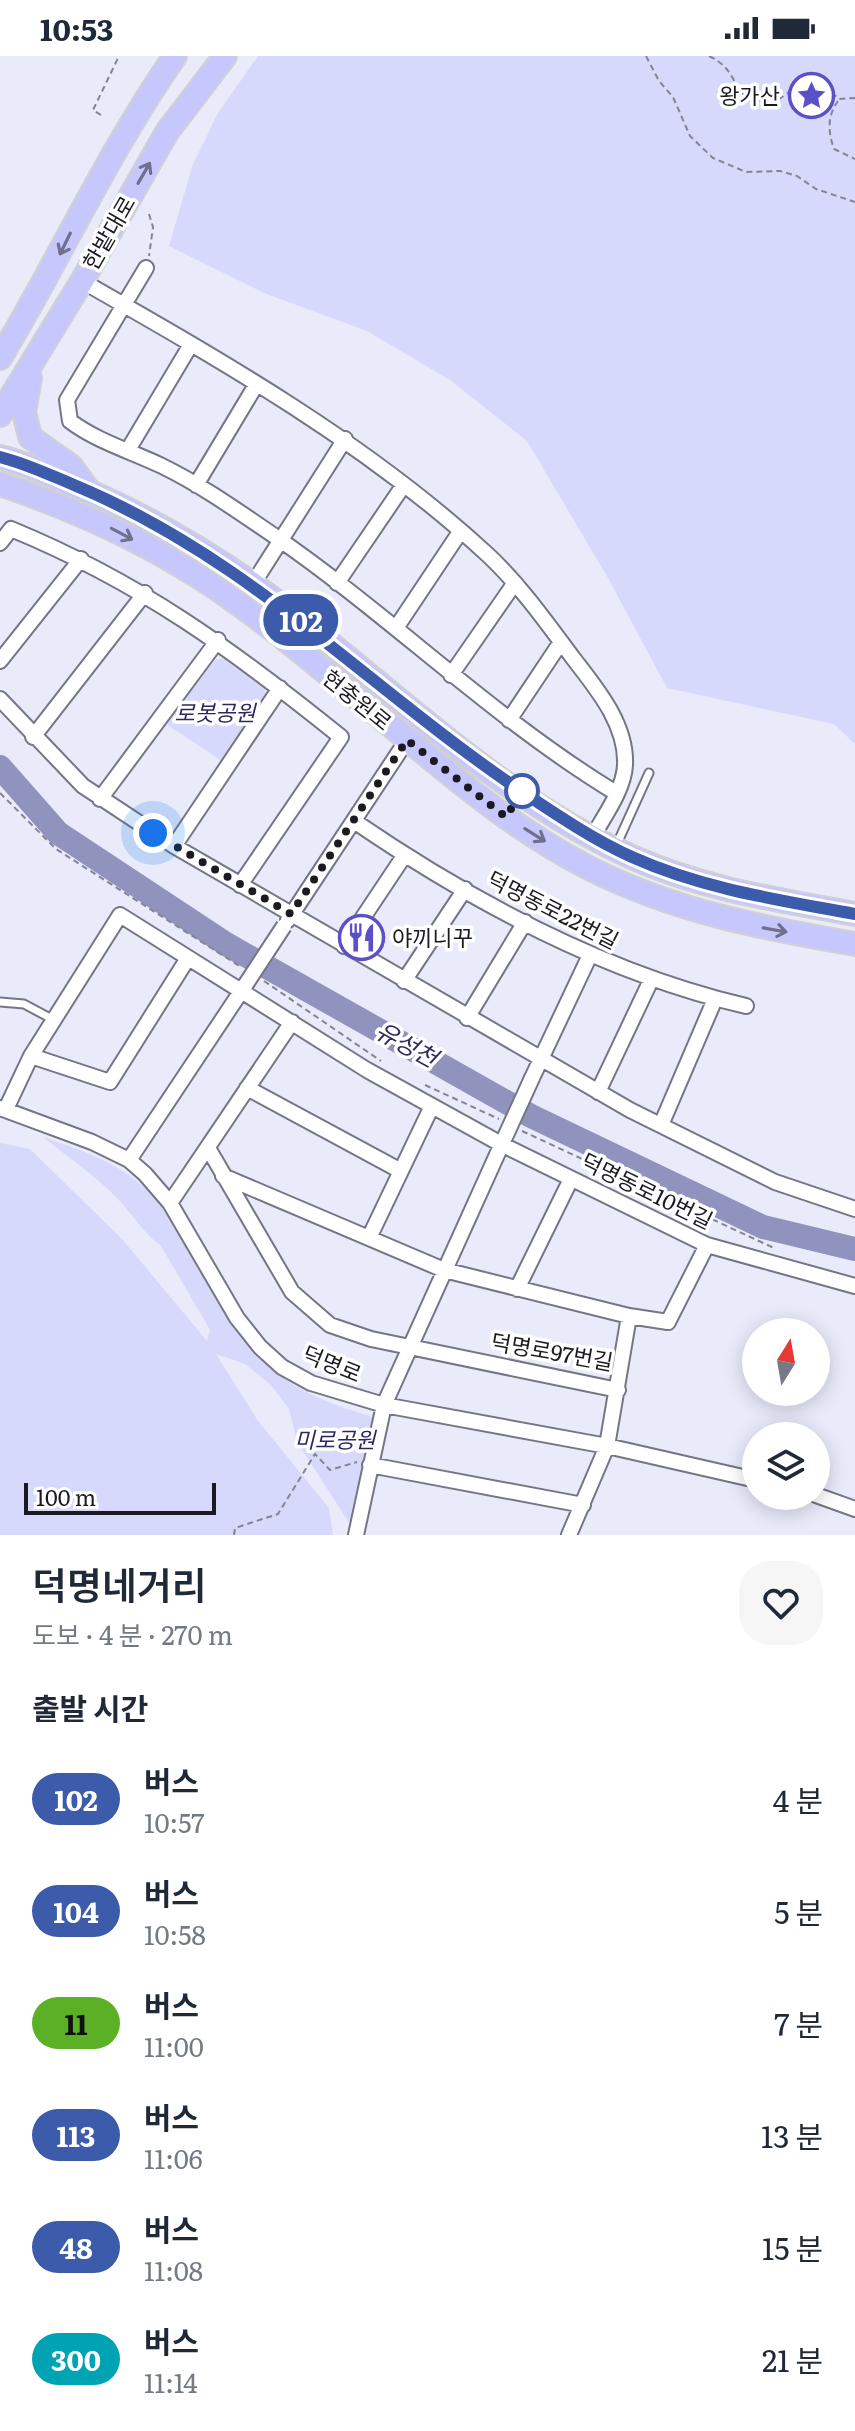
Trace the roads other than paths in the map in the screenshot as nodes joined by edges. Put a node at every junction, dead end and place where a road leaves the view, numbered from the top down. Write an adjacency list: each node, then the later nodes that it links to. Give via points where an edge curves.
1 (175, 56): 7 (main road, 한밭대로, one-way to 7, via 93,185 51,273)
2 (225, 56): 4 (main road, 한밭대로, one-way to 2, via 167,132)
3 (146, 268): 5 (street)
4 (82, 281): 5 (street); 8 (main road, 한밭대로)
5 (123, 304): 6 (street); 12 (street, via 67,400 70,421)
6 (190, 346): 9 (street); 12 (street)
7 (1, 355)
8 (33, 360): 10 (main road, 한밭대로); 17 (main road, via 24,412 30,437 71,466)
9 (256, 385): 11 (street); 15 (street)
10 (0, 415)
11 (345, 439): 16 (street); 19 (street)
12 (128, 450): 15 (street)
13 (0, 457): 17 (main road, 현충원로)
14 (0, 484): 35 (main road, 현충원로, one-way to 35, via 101,523 179,564)
15 (196, 485): 19 (street)
16 (403, 486): 18 (street); 22 (street)
17 (90, 492): 23 (main road, 현충원로, via 178,535)
18 (460, 532): 24 (street); 26 (street)
19 (281, 540): 22 (street); 23 (street)
20 (0, 543): 21 (street, via 11,529)
21 (81, 559): 25 (street); 29 (street)
22 (337, 583): 26 (street)
23 (253, 584): 40 (main road, 현충원로, via 451,743)
24 (514, 584): 28 (street); 30 (street)
25 (145, 593): 27 (street); 34 (street)
26 (396, 628): 30 (street)
27 (218, 640): 31 (street); 38 (street)
28 (561, 642): 33 (street); 37 (street, via 609,707 616,725 625,764)
29 (0, 661)
30 (451, 675): 33 (street)
31 (280, 688): 41 (street); 44 (street, via 341,737)
32 (0, 699): 34 (street)
33 (509, 720): 37 (street)
34 (33, 737): 38 (street)
35 (407, 740): 39 (street); 49 (main road, 현충원로, one-way to 49, via 506,817 589,868 678,906 749,926)
36 (649, 773): 42 (lane)
37 (616, 793): 40 (street)
38 (100, 799): 41 (street)
39 (354, 821): 43 (street, 덕명동로22번길); 47 (street)
40 (593, 836): 42 (main road, 현충원로)
41 (174, 846): 44 (street)
42 (615, 849): 46 (main road, 현충원로, via 675,875 740,894)
43 (404, 856): 45 (street, 덕명동로22번길); 50 (street)
44 (240, 885): 47 (street)
45 (465, 889): 48 (street, 덕명동로22번길); 55 (street)
46 (855, 914)
47 (288, 920): 50 (street); 54 (street, bridge)
48 (525, 922): 51 (street, 덕명동로22번길); 59 (street)
49 (855, 944)
50 (344, 946): 55 (street)
51 (590, 955): 53 (street, 덕명동로22번길); 63 (street)
52 (188, 958): 54 (street, 덕명동로10번길); 60 (street, 덕명동로10번길, via 120,915); 62 (street, via 110,1082)
53 (651, 980): 56 (street, 덕명동로22번길); 65 (street)
54 (248, 981): 61 (street, 덕명동로10번길); 71 (street)
55 (404, 981): 59 (street)
56 (715, 999): 58 (street, 덕명동로22번길); 68 (street)
57 (0, 1002): 60 (lane, via 24,1004)
58 (746, 1006)
59 (467, 1018): 63 (street)
60 (54, 1020): 62 (street)
61 (292, 1022): 64 (street); 66 (street, 덕명동로10번길)
62 (31, 1056): 67 (street)
63 (540, 1060): 65 (street); 69 (street, bridge)
64 (247, 1088): 70 (street); 72 (street)
65 (598, 1092): 68 (street)
66 (431, 1108): 69 (street, 덕명동로10번길); 72 (street)
67 (3, 1109): 71 (street, 덕명로)
68 (661, 1125): 76 (street, via 775,1182)
69 (505, 1135): 74 (street, 덕명동로10번길); 79 (street)
70 (208, 1148): 73 (street, 덕명로97번길); 75 (street)
71 (129, 1160): 75 (street, 덕명로)
72 (401, 1171): 77 (street)
73 (223, 1176): 77 (street); 83 (street, 덕명로97번길, via 277,1270 316,1316 347,1332)
74 (571, 1179): 78 (street, 덕명동로10번길); 81 (street)
75 (170, 1203): 85 (street, 덕명로, via 237,1318 260,1347 311,1383)
76 (855, 1209)
77 (369, 1238): 79 (street)
78 (707, 1245): 80 (street, 덕명동로10번길); 82 (street, via 668,1322)
79 (444, 1270): 81 (street); 83 (street)
80 (855, 1286)
81 (517, 1289): 82 (street)
82 (629, 1316): 84 (street, 덕명로97번길)
83 (409, 1347): 84 (street, 덕명로97번길); 85 (street)
84 (618, 1390): 86 (street)
85 (384, 1405): 86 (street, 덕명로); 87 (street)
86 (607, 1446): 88 (street, 덕명로); 90 (street)
87 (370, 1465): 90 (street); 92 (street)
88 (742, 1477)
89 (830, 1500): 91 (street)
90 (583, 1505): 93 (street)
91 (855, 1509)
92 (356, 1535)
93 (569, 1535)

